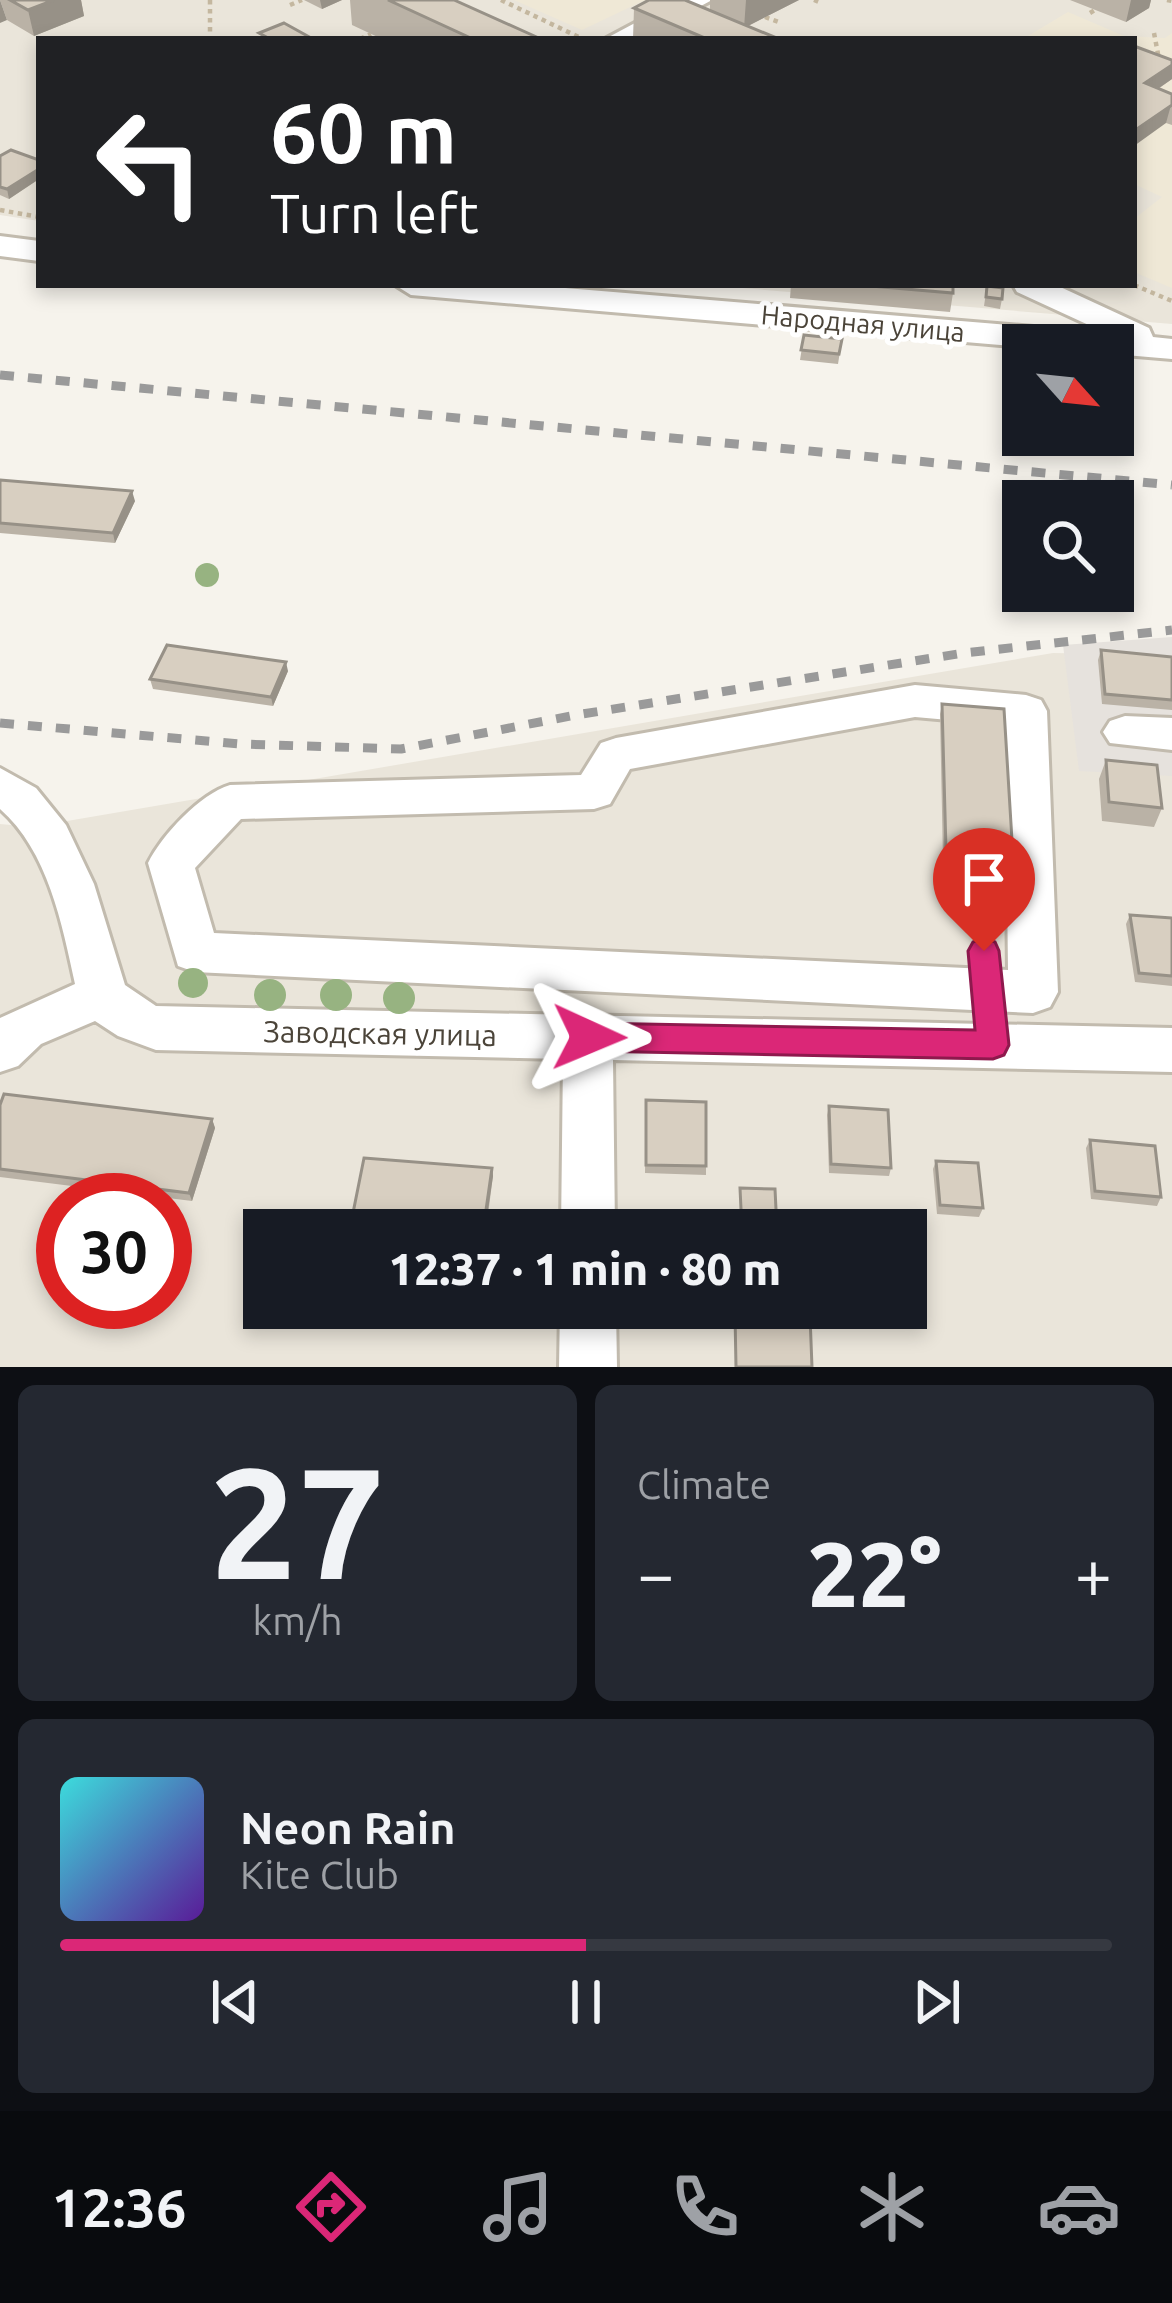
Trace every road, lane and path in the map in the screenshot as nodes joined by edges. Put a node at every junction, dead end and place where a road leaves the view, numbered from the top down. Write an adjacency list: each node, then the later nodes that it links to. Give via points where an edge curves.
1 (211, 0): 10 (path)
2 (302, 0): 5 (path)
3 (501, 0): 12 (path)
4 (699, 0): 13 (street)
5 (290, 5)
6 (766, 17): 7 (path)
7 (779, 22)
8 (1154, 32): 14 (path, via 1160,62)
9 (370, 34): 11 (path)
10 (210, 36)
11 (366, 36)
12 (578, 36)
13 (625, 36)
14 (1148, 70)
15 (0, 210): 16 (path)
16 (36, 216)
17 (0, 246): 18 (street)
18 (36, 250)
19 (1137, 286): 23 (path)
20 (447, 288): 24 (street, Народная улица)
21 (1047, 288): 22 (street)
22 (1081, 294): 24 (street)
23 (1172, 301)
24 (1171, 349)
25 (1125, 732): 26 (street)
26 (1172, 734)
27 (0, 785): 29 (street, via 41,820)
28 (986, 970): 28 (street, via 1033,992 1026,711 915,701 616,755 594,792 230,802 171,862 194,952); 31 (street)
29 (103, 995): 30 (street, Заводская улица, via 123,1015 156,1028); 32 (street, via 23,1029)
30 (589, 1037): 31 (street, Заводская улица); 34 (street)
31 (993, 1045): 33 (street, Заводская улица)
32 (0, 1050)
33 (1172, 1051)
34 (588, 1209)
35 (588, 1329): 36 (street)
36 (588, 1367)

